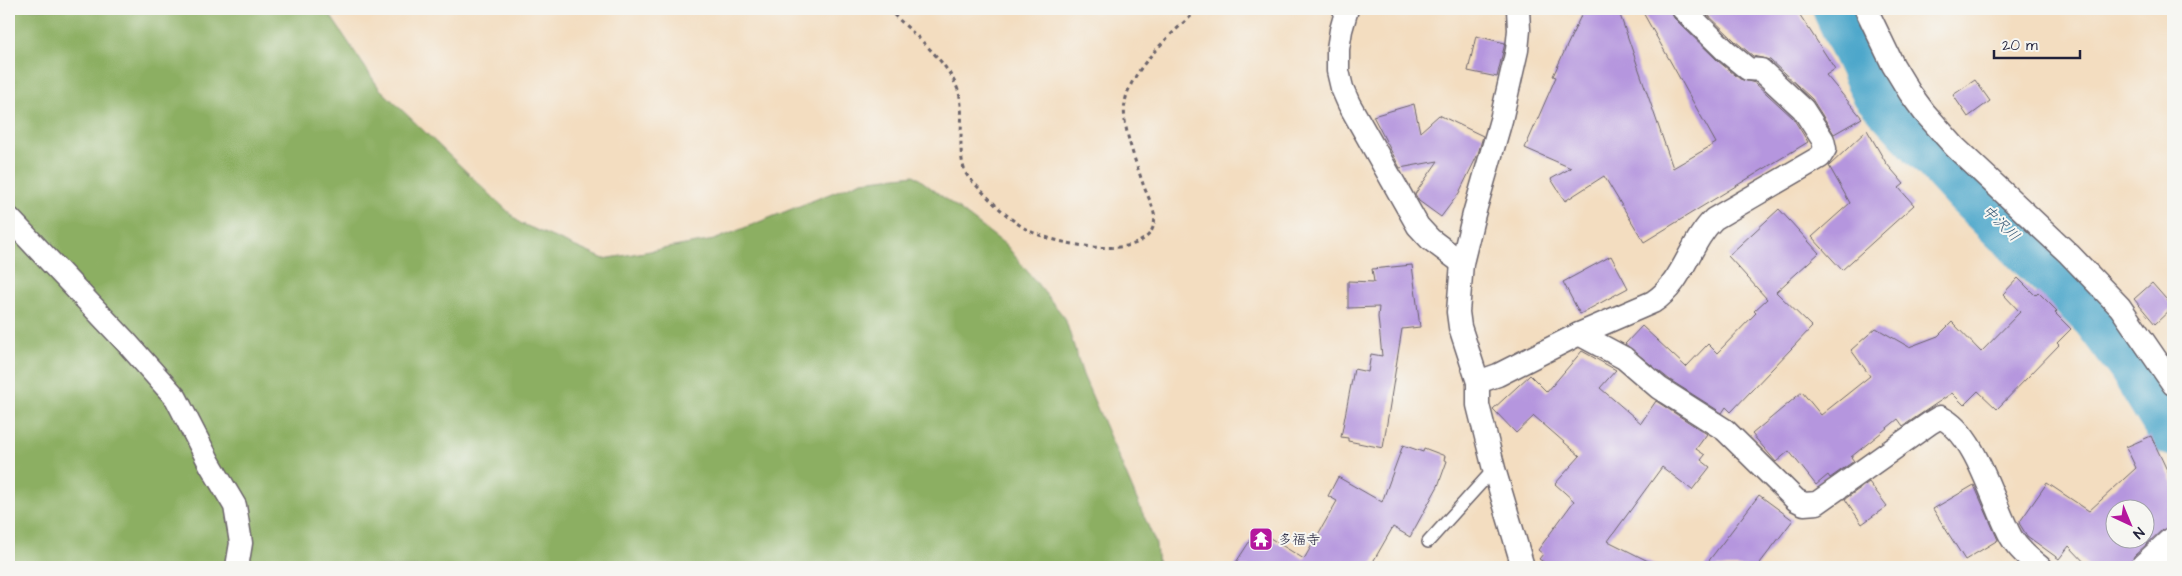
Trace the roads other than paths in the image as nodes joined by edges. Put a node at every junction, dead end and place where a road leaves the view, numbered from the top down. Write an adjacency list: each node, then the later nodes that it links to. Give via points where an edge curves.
1 (1347, 9): 6 (street, via 1339,39 1338,71 1349,104 1418,226)
2 (1518, 9): 6 (street, via 1520,30 1502,120)
3 (1683, 9): 7 (street, via 1726,51 1748,69 1761,70 1803,109 1823,140 1825,149 1820,156 1704,228 1673,284 1664,294 1653,302)
4 (1866, 9): 9 (street, via 1893,65 1924,112 1955,147 2069,254 2120,307)
5 (9, 218): 13 (street, via 176,398 236,506 242,543)
6 (1462, 263): 8 (street, via 1460,327)
7 (1579, 334): 8 (street); 15 (street, via 1624,358 1659,388 1725,430 1796,500 1804,504 1817,503 1940,417 1950,422 1968,442 2012,537)
8 (1478, 382): 10 (street, via 1478,405)
9 (2173, 384)
10 (1494, 469): 12 (lane); 14 (street)
11 (2173, 541): 16 (main road)
12 (1428, 542)
13 (237, 567)
14 (1522, 567)
15 (2040, 567)
16 (2144, 567)

